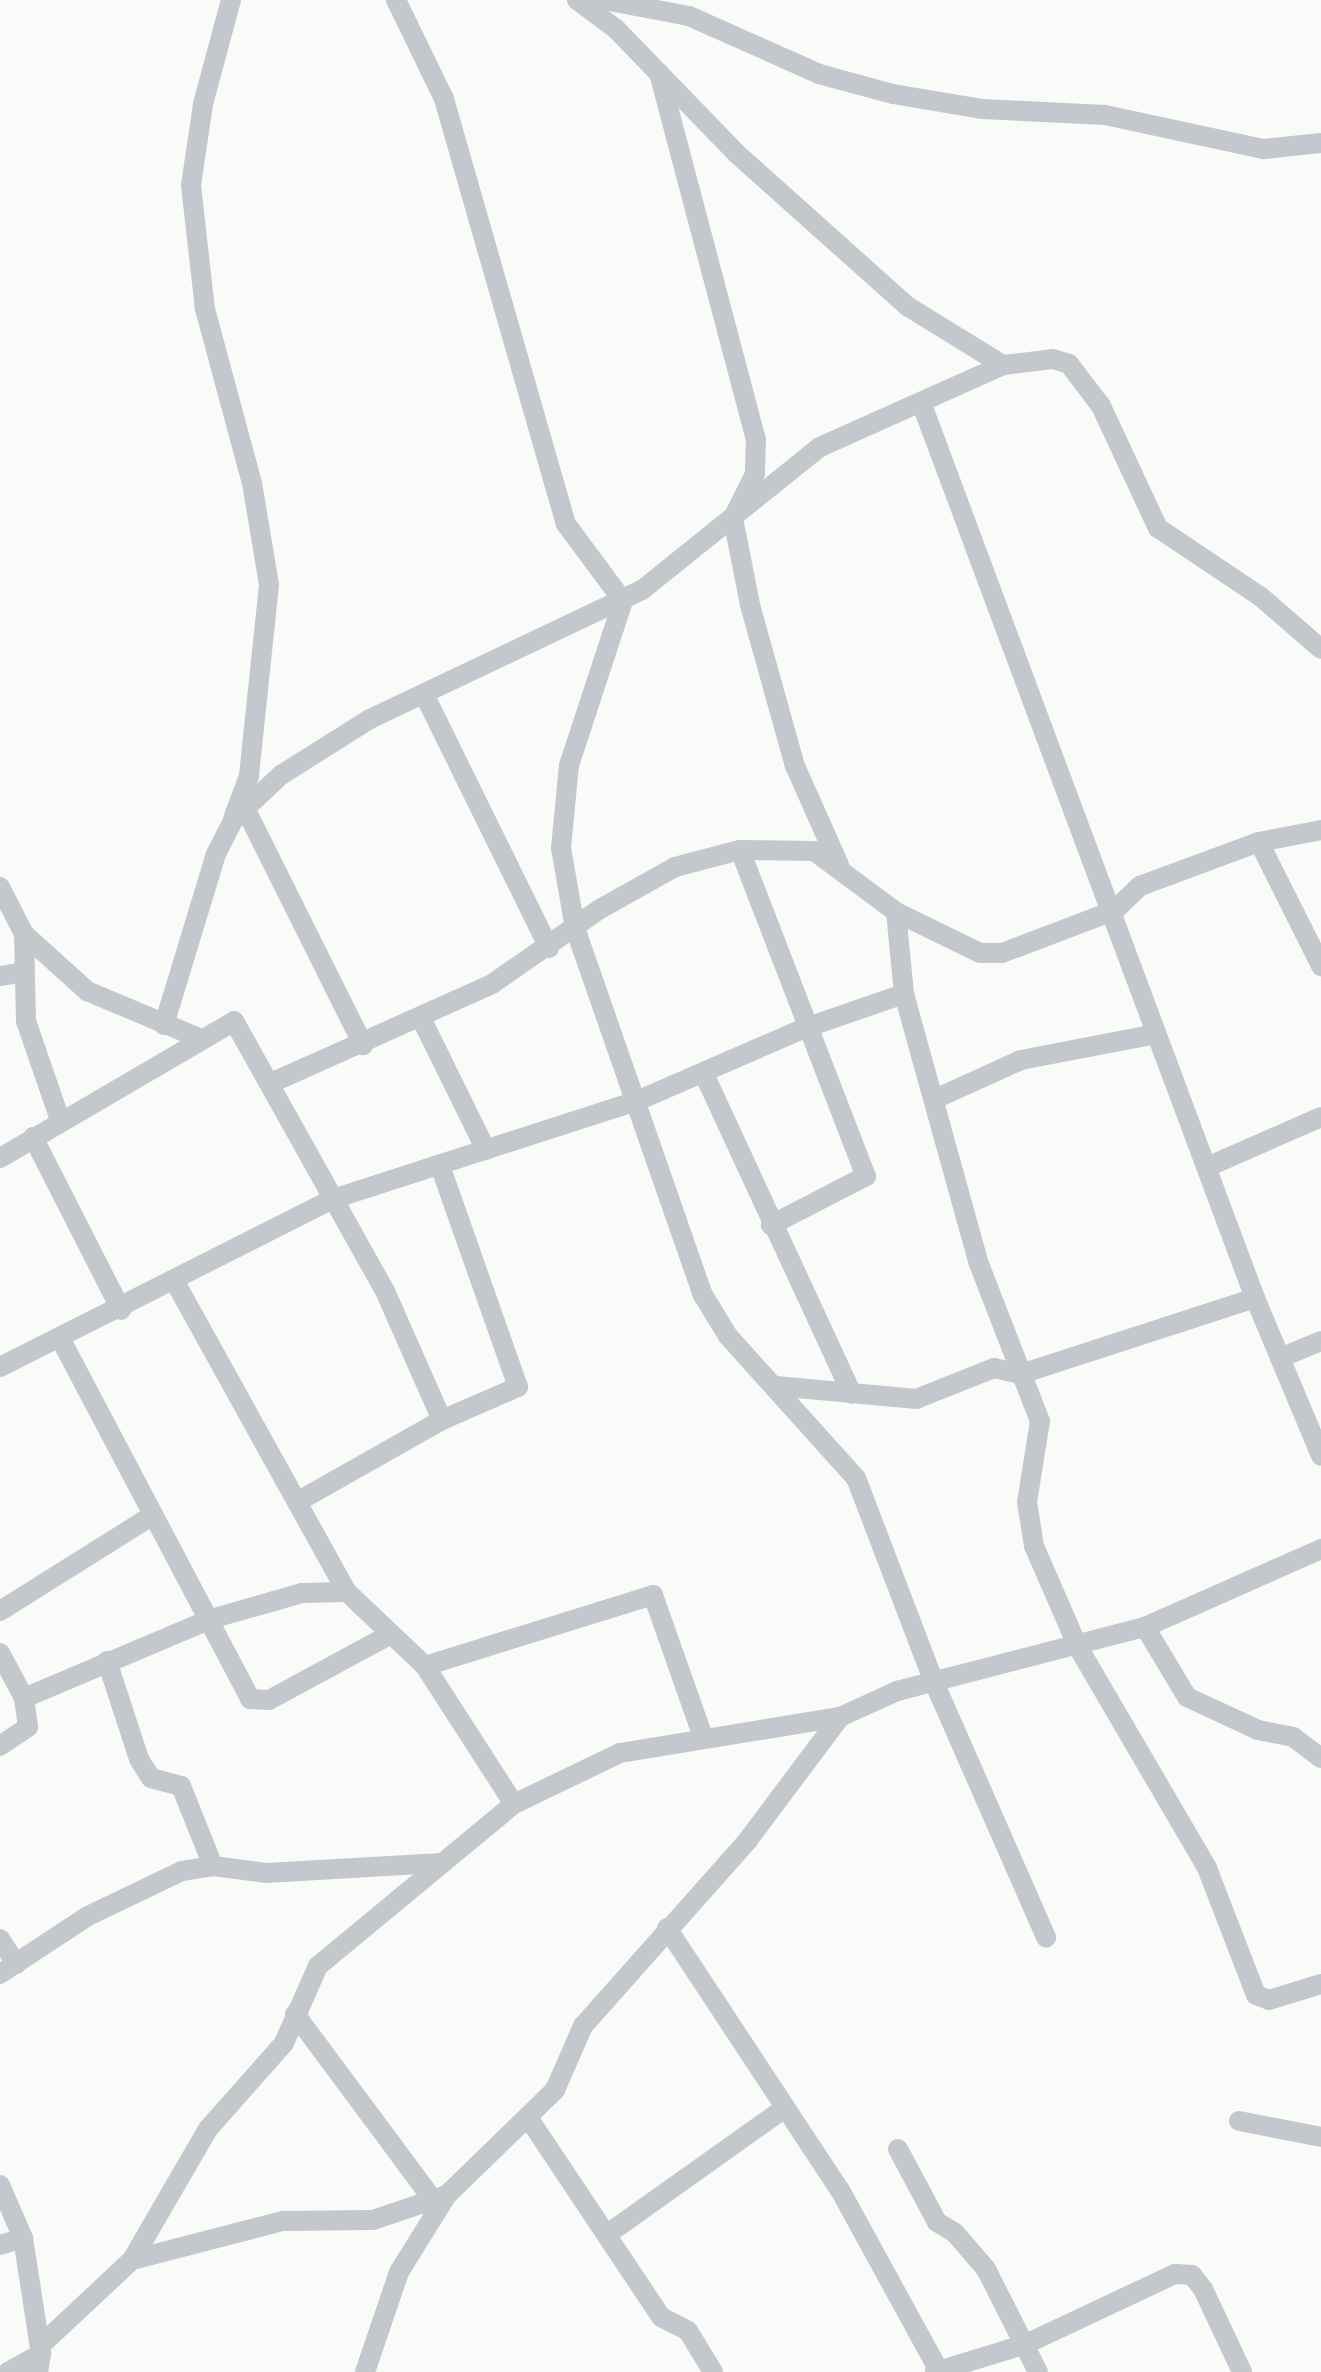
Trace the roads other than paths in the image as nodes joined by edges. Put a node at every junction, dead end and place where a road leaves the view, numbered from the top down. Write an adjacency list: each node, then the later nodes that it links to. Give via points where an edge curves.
1 (231, 0): 13 (street, via 203,104 191,185 205,309 252,483 269,585 251,763)
2 (396, 0): 10 (street, via 444,99 566,524)
3 (577, 0): 5 (street)
4 (604, 0): 6 (street, via 689,16 819,74 893,94 983,109 1105,115 1264,149)
5 (659, 73): 7 (street, via 736,153 907,306); 9 (street, via 756,439 755,474)
6 (1321, 143)
7 (1003, 365): 8 (street); 11 (street, via 1053,359 1069,364 1101,406 1158,528 1261,597)
8 (921, 402): 9 (street, via 820,447); 19 (street)
9 (733, 518): 10 (street); 17 (street, via 780,719)
10 (623, 601): 12 (street); 21 (street, via 569,765 561,848)
11 (1321, 649)
12 (424, 694): 13 (street, via 324,746); 23 (street)
13 (239, 814): 29 (street); 33 (street)
14 (1321, 830): 15 (street)
15 (1259, 842): 19 (street, via 1140,886); 24 (street)
16 (740, 850): 17 (street, via 814,851); 21 (street, via 675,867); 30 (street)
17 (839, 865): 20 (street)
18 (0, 887): 22 (street)
19 (1115, 910): 20 (street, via 1024,948 980,953); 31 (street)
20 (896, 912): 27 (street)
21 (575, 928): 23 (street); 37 (street)
22 (24, 934): 25 (street); 29 (street, via 87,991)
23 (549, 948): 28 (street)
24 (1321, 966)
25 (24, 972): 26 (street); 38 (street, via 33,1054)
26 (0, 976)
27 (904, 994): 30 (street); 36 (street)
28 (422, 1020): 33 (street); 41 (street)
29 (164, 1025): 32 (street)
30 (805, 1028): 34 (street); 46 (street, via 866,1176)
31 (1156, 1034): 36 (street, via 1021,1060); 44 (street)
32 (201, 1039): 35 (street, via 234,1021); 38 (street)
33 (363, 1045): 35 (street)
34 (705, 1076): 37 (street); 46 (street)
35 (271, 1083): 45 (street)
36 (935, 1099): 54 (street, via 979,1264)
37 (637, 1101): 41 (street); 55 (street, via 713,1316)
38 (60, 1120): 40 (street)
39 (1319, 1124): 44 (street)
40 (33, 1137): 42 (street); 49 (street)
41 (486, 1150): 43 (street)
42 (0, 1158)
43 (440, 1165): 45 (street); 57 (street, via 520,1382 515,1390)
44 (1207, 1167): 48 (street)
45 (333, 1199): 47 (street); 57 (street, via 405,1330)
46 (771, 1225): 56 (street)
47 (175, 1282): 49 (street); 59 (street)
48 (1255, 1298): 52 (street); 54 (street)
49 (121, 1310): 50 (street)
50 (60, 1338): 53 (street); 60 (street)
51 (1321, 1341): 52 (street)
52 (1280, 1358): 58 (street)
53 (1, 1364)
54 (1021, 1374): 56 (street, via 994,1368 916,1399); 67 (street, via 1040,1421 1026,1519)
55 (776, 1386): 56 (street); 71 (street, via 856,1478)
56 (852, 1394)
57 (442, 1420): 59 (street)
58 (1321, 1456)
59 (297, 1502): 62 (street)
60 (153, 1515): 63 (street); 64 (street)
61 (1321, 1549): 65 (street)
62 (347, 1592): 64 (street, via 302,1593); 66 (street)
63 (0, 1611)
64 (211, 1619): 66 (street, via 242,1686 258,1702); 69 (street)
65 (1145, 1627): 67 (street); 76 (street, via 1187,1697 1258,1730 1293,1737)
66 (391, 1634): 70 (street)
67 (1078, 1647): 71 (street); 84 (street, via 1207,1868 1256,1995 1269,2000)
68 (0, 1653): 72 (street)
69 (107, 1661): 72 (street); 79 (street, via 139,1759 151,1778 181,1786)
70 (425, 1666): 74 (street, via 653,1595); 77 (street)
71 (934, 1682): 73 (street); 81 (street)
72 (24, 1698): 75 (street, via 28,1727)
73 (840, 1717): 74 (street); 80 (street, via 748,1840)
74 (703, 1737): 77 (street, via 620,1753)
75 (0, 1746)
76 (1321, 1758)
77 (514, 1804): 78 (street)
78 (442, 1863): 79 (street, via 266,1873); 85 (street, via 318,1966)
79 (213, 1866): 83 (street, via 157,1881 88,1916)
80 (667, 1928): 86 (street); 87 (street, via 583,2026 555,2090)
81 (1046, 1937)
82 (0, 1939): 83 (street)
83 (8, 1969)
84 (1321, 1984)
85 (295, 2014): 92 (street); 96 (street, via 284,2043 208,2129)
86 (785, 2108): 93 (street); 99 (street, via 840,2190)
87 (529, 2119): 92 (street); 93 (street)
88 (1239, 2121): 89 (street)
89 (1321, 2137)
90 (898, 2149): 97 (street, via 937,2222 980,2260)
91 (0, 2185): 94 (street)
92 (440, 2197): 96 (street, via 373,2220 283,2221); 101 (street, via 399,2272)
93 (609, 2233): 102 (street, via 661,2317 688,2331)
94 (23, 2238): 95 (street); 98 (street)
95 (0, 2245)
96 (132, 2260): 98 (street)
97 (1026, 2344): 99 (street); 103 (street); 104 (street, via 1175,2274 1192,2275)
98 (39, 2357): 100 (street)
99 (937, 2371)
100 (8, 2372)
101 (365, 2372)
102 (713, 2372)
103 (1038, 2372)
104 (1242, 2372)

